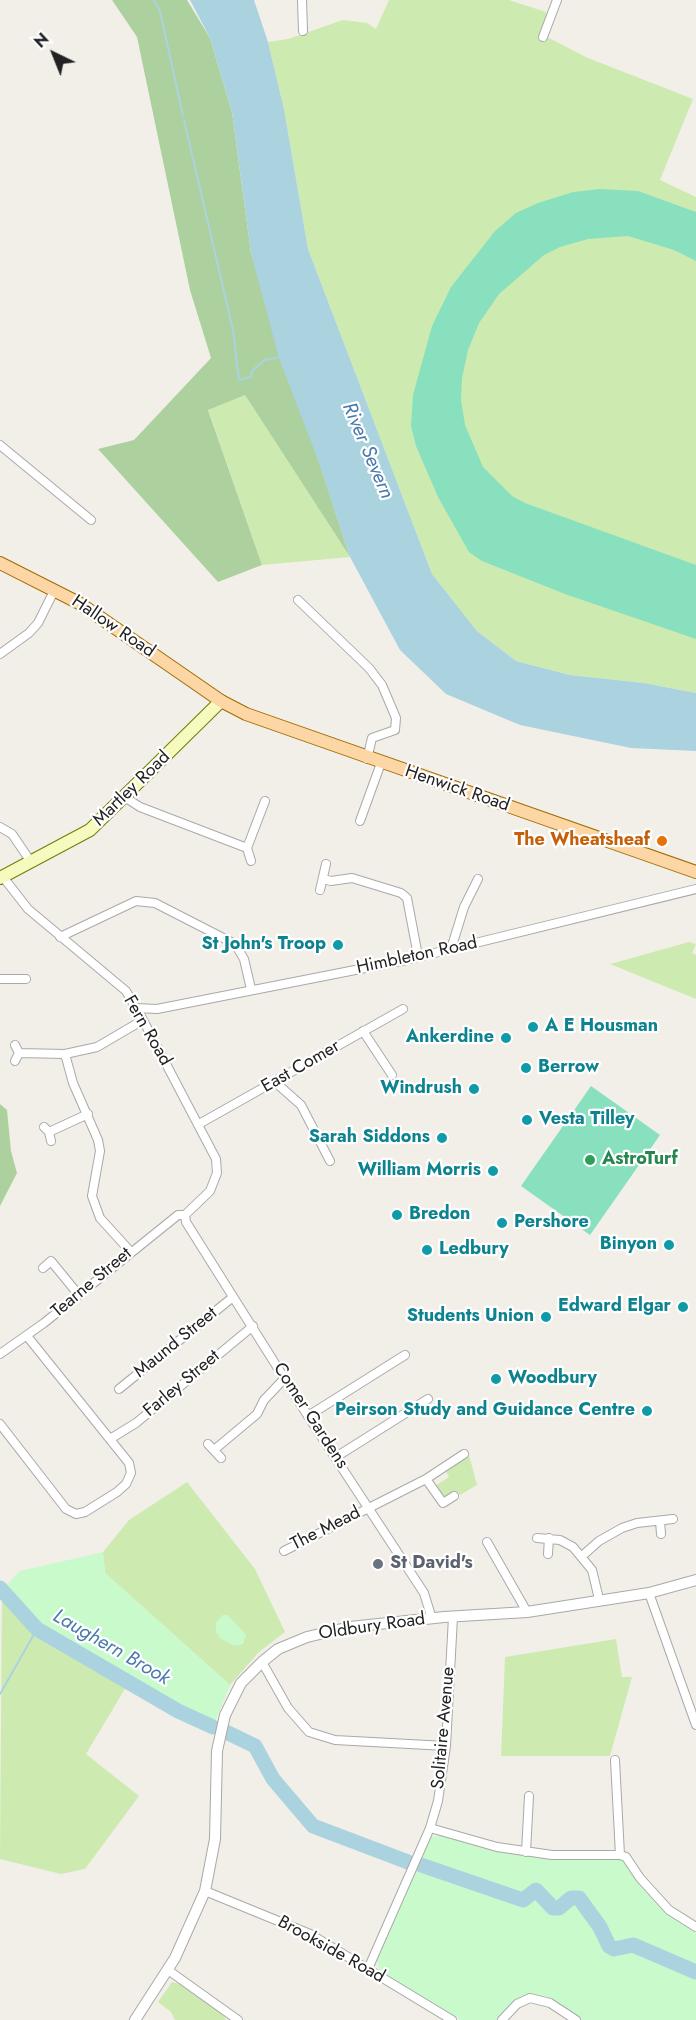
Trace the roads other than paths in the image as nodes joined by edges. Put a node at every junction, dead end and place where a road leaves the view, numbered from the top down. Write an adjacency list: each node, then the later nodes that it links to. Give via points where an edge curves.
1 (302, 0): 3 (street)
2 (557, 0): 4 (street)
3 (303, 31)
4 (543, 38)
5 (0, 445): 6 (street)
6 (91, 520)
7 (0, 563): 8 (main road, Hallow Road)
8 (55, 590): 10 (street, via 38,623); 11 (main road, Hallow Road)
9 (298, 600): 12 (street, via 382,685 396,718 395,730 372,738)
10 (0, 654)
11 (220, 701): 12 (main road, Henwick Road); 14 (main road, Martley Road)
12 (367, 759): 13 (main road, Henwick Road)
13 (381, 763): 16 (street); 22 (main road, Henwick Road)
14 (126, 798): 18 (street); 20 (main road, Martley Road, via 90,830)
15 (265, 800): 18 (street)
16 (360, 821)
17 (0, 827): 20 (street, via 12,834)
18 (247, 848): 19 (street)
19 (251, 861)
20 (31, 862): 23 (main road, Martley Road)
21 (326, 864): 24 (street)
22 (696, 872)
23 (2, 878): 28 (street, Fern Road, via 28,909)
24 (323, 879): 27 (street); 30 (street, via 352,878 401,893 407,898)
25 (478, 879): 29 (street)
26 (696, 889): 29 (street, Himbleton Road)
27 (321, 890)
28 (60, 937): 35 (street, via 136,901 155,903 235,944 244,959); 36 (street, Fern Road, via 116,981)
29 (451, 949): 30 (street, Himbleton Road)
30 (418, 956): 35 (street, Himbleton Road)
31 (14, 969): 33 (street)
32 (0, 979): 33 (street)
33 (15, 979): 34 (street)
34 (26, 980)
35 (251, 989): 36 (street, Himbleton Road, via 157,1009)
36 (136, 1008): 38 (street, Fern Road)
37 (403, 1009): 39 (street, East Comer)
38 (143, 1020): 41 (street, via 97,1047); 45 (street, Fern Road)
39 (363, 1031): 42 (street); 43 (street, East Comer)
40 (16, 1053): 41 (street)
41 (65, 1054): 44 (street)
42 (392, 1075)
43 (275, 1082): 45 (street, East Comer); 47 (street, via 301,1105)
44 (88, 1114): 46 (street); 49 (street, via 100,1151 92,1196 100,1218)
45 (199, 1124): 48 (street, Fern Road, via 216,1159 217,1173 210,1191)
46 (48, 1133)
47 (330, 1161)
48 (185, 1215): 49 (street, Tearne Street, via 178,1215); 52 (street, Comer Gardens)
49 (130, 1251): 51 (street, Tearne Street)
50 (43, 1268): 51 (street, via 51,1261)
51 (78, 1294): 54 (street, Tearne Street)
52 (233, 1297): 53 (street, Comer Gardens); 58 (street, Maund Street)
53 (252, 1326): 57 (street, Comer Gardens); 62 (street, Farley Street, via 136,1424)
54 (27, 1335): 55 (street, Tearne Street); 62 (street)
55 (0, 1354)
56 (405, 1355): 60 (street, via 392,1359)
57 (285, 1378): 60 (street, Comer Gardens); 65 (street, via 264,1400 257,1414 211,1447)
58 (118, 1389)
59 (428, 1399): 64 (street)
60 (308, 1416): 64 (street, Comer Gardens)
61 (0, 1424): 62 (street, via 66,1509 75,1514 85,1512 126,1484 131,1473 129,1463)
62 (110, 1439)
63 (464, 1454): 66 (street, The Mead)
64 (336, 1457): 68 (street, Comer Gardens)
65 (221, 1458)
66 (426, 1479): 67 (street, via 443,1503); 68 (street, The Mead)
67 (454, 1496)
68 (368, 1508): 75 (street, The Mead); 83 (street, Comer Gardens, via 424,1593)
69 (673, 1519): 70 (street)
70 (660, 1521): 71 (street); 77 (street, via 622,1528)
71 (661, 1534)
72 (537, 1538): 73 (street)
73 (549, 1538): 76 (street); 77 (street, via 573,1547)
74 (487, 1542): 81 (street)
75 (284, 1551)
76 (548, 1554)
77 (582, 1557): 80 (street, via 592,1570)
78 (696, 1580): 79 (street, Oldbury Road)
79 (649, 1593): 80 (street, Oldbury Road); 85 (street)
80 (599, 1599): 81 (street, Oldbury Road)
81 (527, 1612): 82 (street, Oldbury Road)
82 (453, 1617): 83 (street, Oldbury Road); 86 (street, Solitaire Avenue)
83 (432, 1619): 84 (street, Oldbury Road, via 308,1637 278,1649)
84 (262, 1662): 86 (street, via 288,1708 309,1732 335,1740); 92 (street, Oldbury Road, via 241,1683 225,1715 217,1751 215,1839)
85 (695, 1720)
86 (446, 1746): 89 (street, Solitaire Avenue)
87 (615, 1761): 91 (street)
88 (529, 1796): 90 (street)
89 (430, 1828): 90 (street); 94 (street, Solitaire Avenue)
90 (526, 1851): 91 (street, via 582,1857)
91 (620, 1855): 93 (street, via 626,1857 669,1910)
92 (205, 1891): 94 (street, Brookside Road, via 294,1927); 95 (street, Oldbury Road)
93 (696, 1928)
94 (368, 1969): 98 (street, Brookside Road)
95 (168, 1970): 96 (street, Oldbury Road); 97 (street)
96 (135, 2020)
97 (238, 2020)
98 (452, 2020)
99 (502, 2020): 100 (street, via 517,2004 530,1998 550,2003)
100 (576, 2020)

